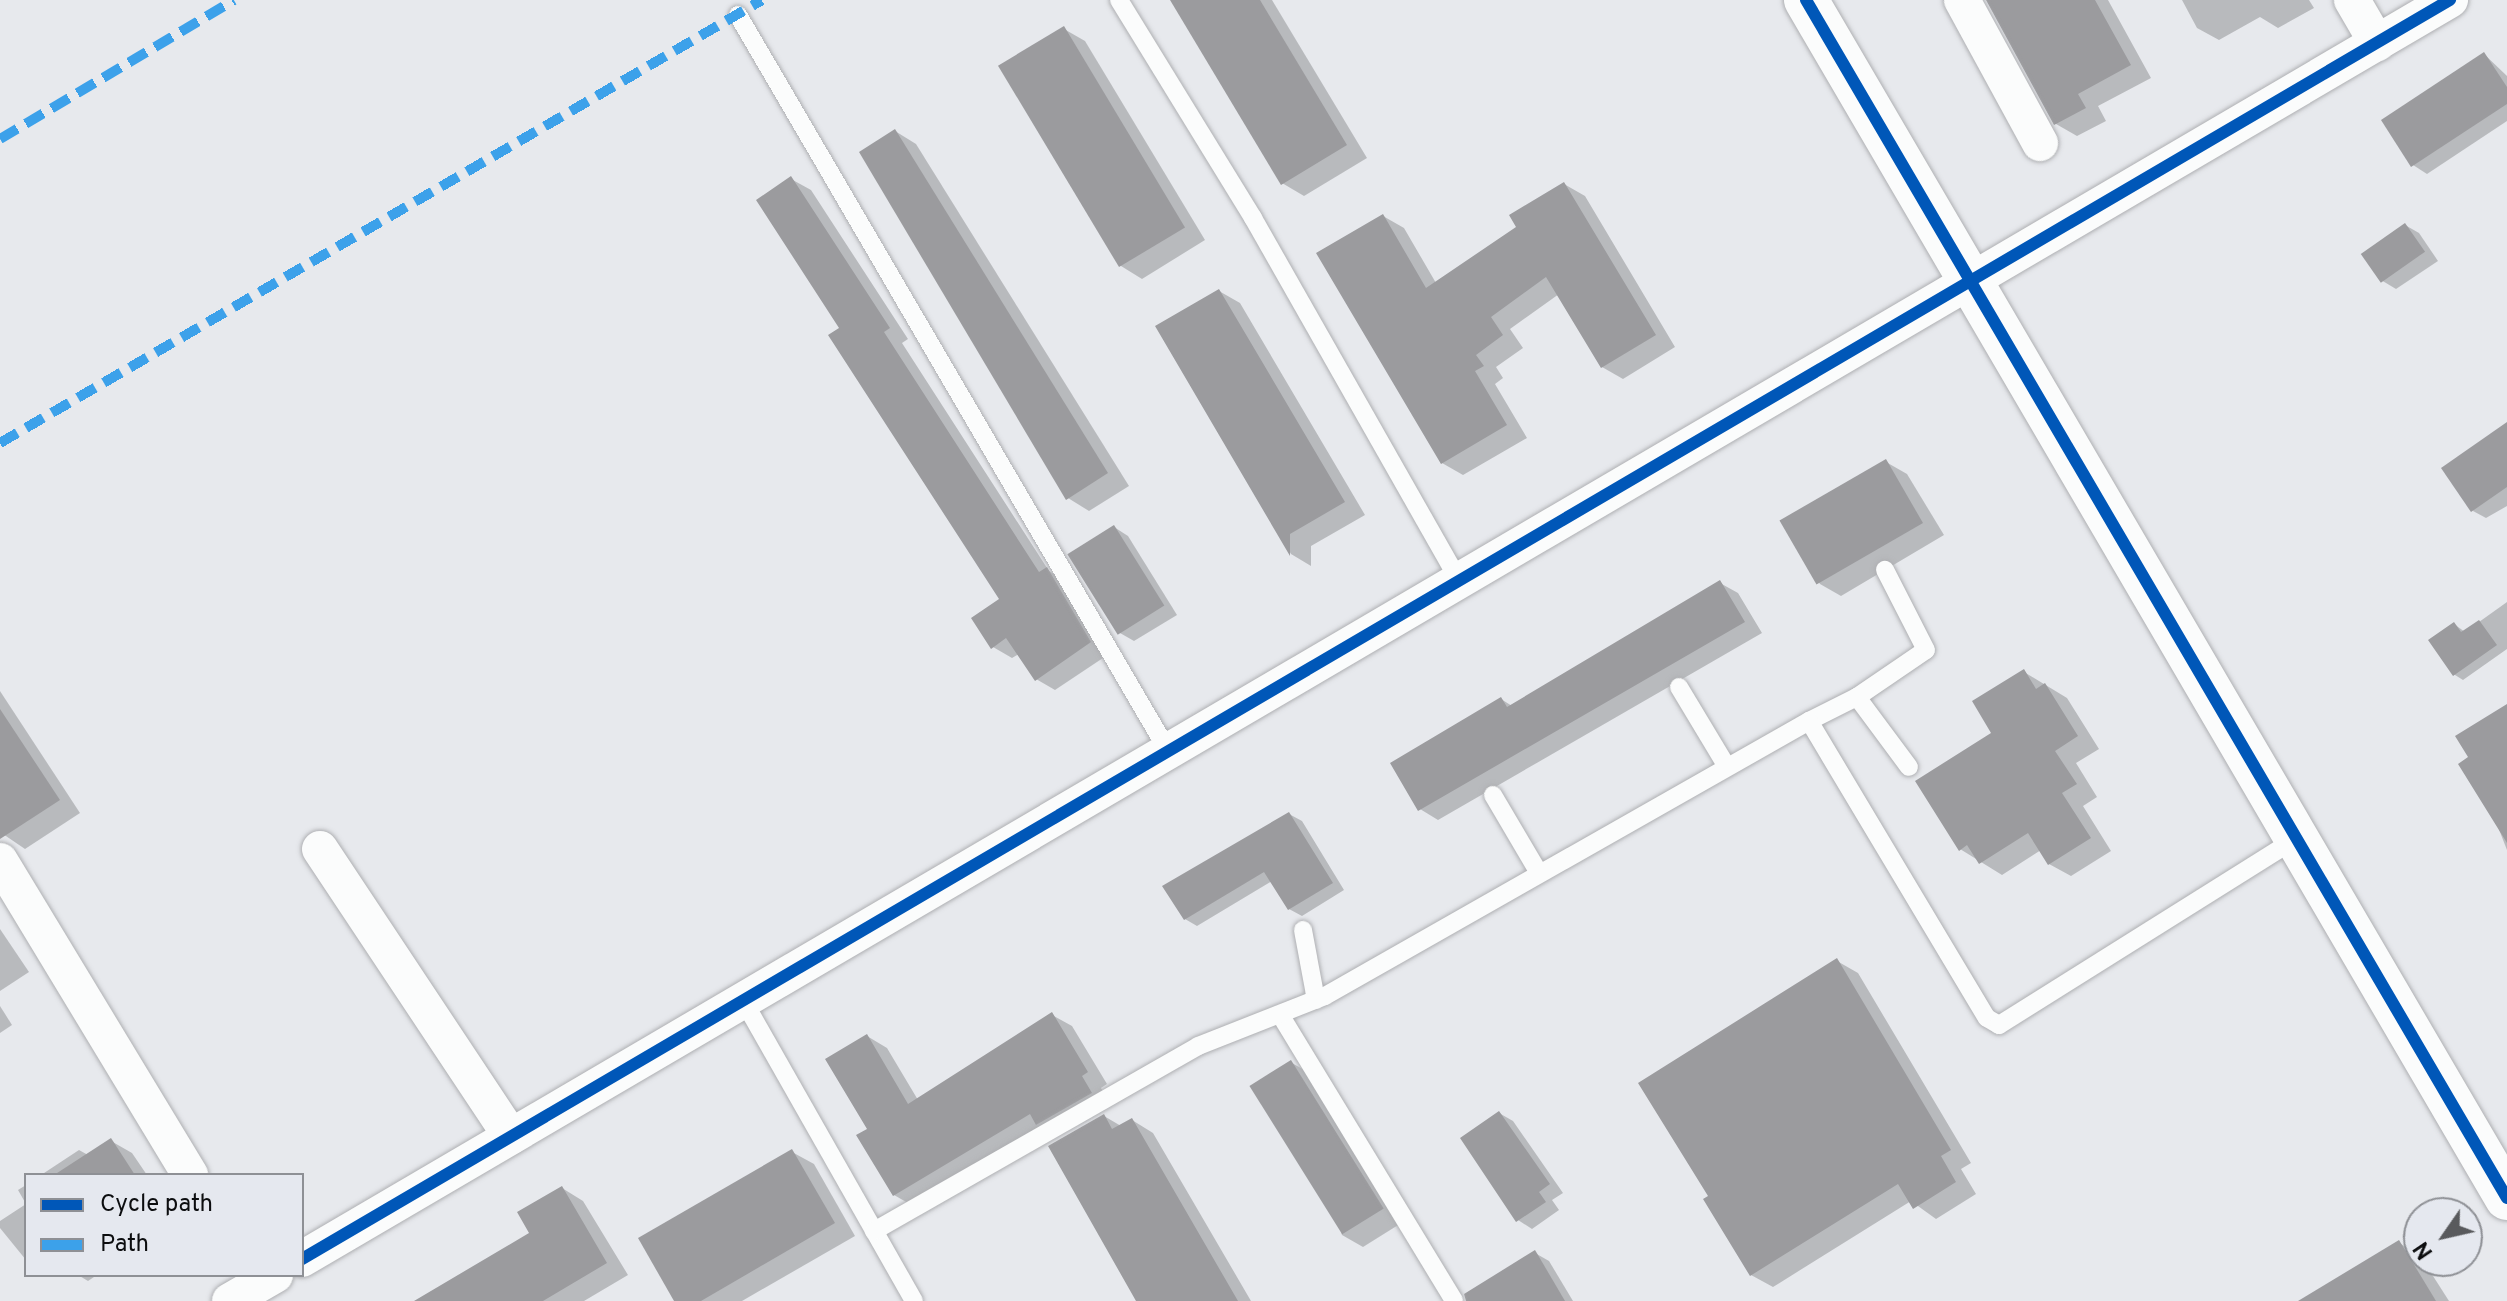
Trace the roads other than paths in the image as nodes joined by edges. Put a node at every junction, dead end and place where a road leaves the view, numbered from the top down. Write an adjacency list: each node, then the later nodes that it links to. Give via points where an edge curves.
1 (1119, 0): 11 (lane, via 1253,218)
2 (1806, 0): 9 (street)
3 (1962, 0): 8 (street)
4 (2352, 0): 7 (street)
5 (2450, 0): 7 (street)
6 (738, 15): 15 (lane)
7 (2377, 43): 9 (street)
8 (2040, 143)
9 (1974, 279): 11 (street); 19 (street)
10 (1885, 570): 13 (lane, via 1926,650)
11 (1459, 581): 15 (street)
12 (1679, 687): 16 (lane)
13 (1857, 697): 14 (lane); 17 (lane)
14 (1809, 721): 16 (lane); 19 (lane, via 1987,1018 1999,1025)
15 (1168, 751): 24 (street)
16 (1727, 767): 22 (lane)
17 (1909, 767)
18 (1493, 795): 22 (lane)
19 (2299, 837): 29 (street)
20 (320, 849): 27 (street)
21 (0, 861): 28 (street)
22 (1539, 873): 25 (lane)
23 (1303, 930): 25 (lane)
24 (743, 1000): 27 (street); 30 (lane)
25 (1316, 1000): 26 (lane)
26 (1281, 1016): 30 (lane, via 1198,1046); 35 (lane)
27 (511, 1136): 31 (street)
28 (189, 1173)
29 (2507, 1198)
30 (874, 1231): 34 (lane)
31 (304, 1258)
32 (267, 1283): 33 (street)
33 (230, 1301)
34 (914, 1301)
35 (1454, 1301)

